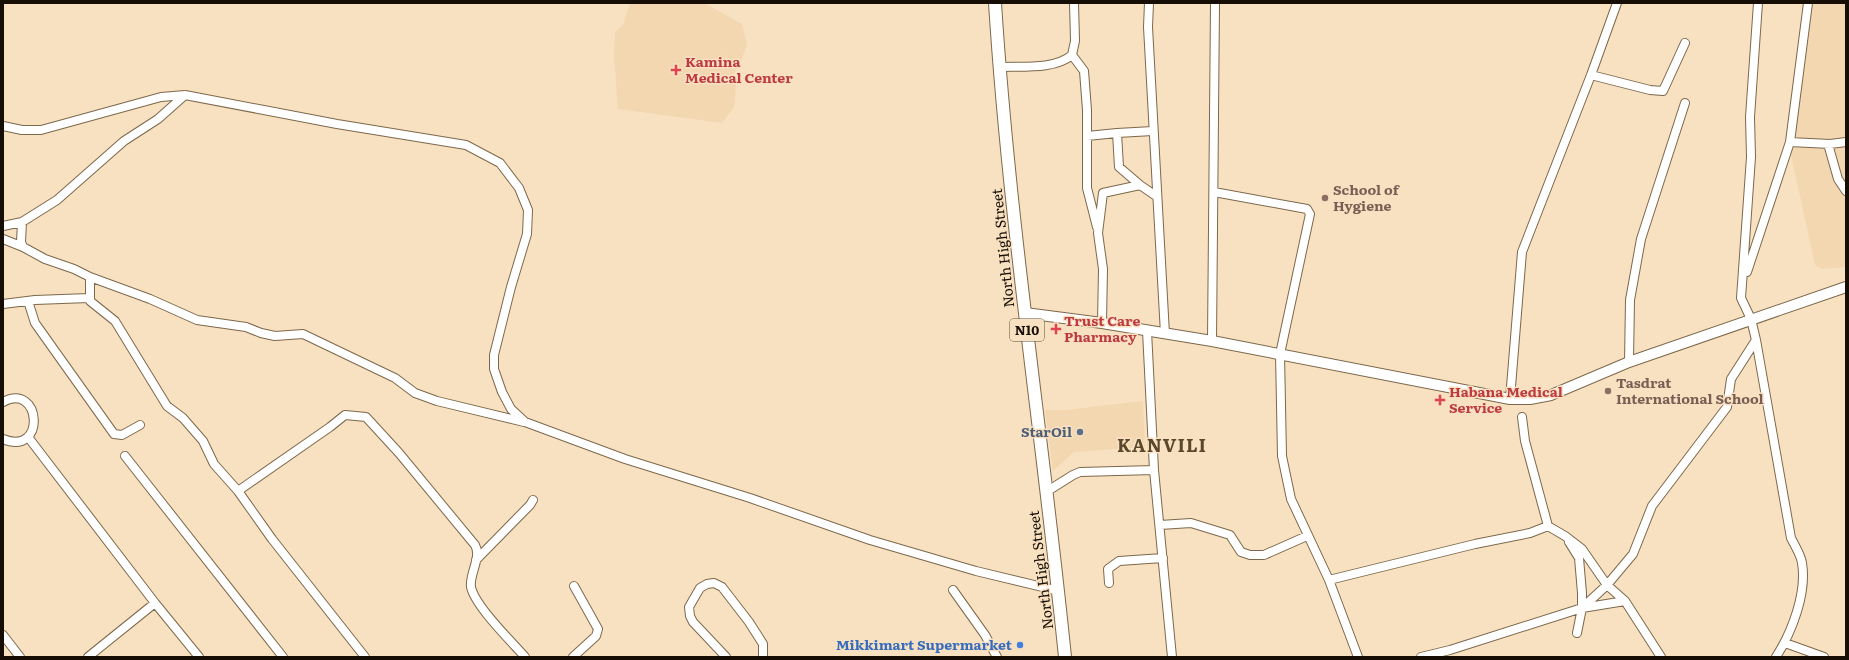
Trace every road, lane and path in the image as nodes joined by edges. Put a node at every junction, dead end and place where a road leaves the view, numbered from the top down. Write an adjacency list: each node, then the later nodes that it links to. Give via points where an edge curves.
1 (995, 3): 10 (highway, North High Street / N10)
2 (1074, 3): 9 (street, via 1075,41)
3 (1149, 3): 15 (street)
4 (1215, 3): 23 (street)
5 (1617, 3): 11 (street)
6 (1758, 3): 31 (street)
7 (1808, 3): 18 (street)
8 (1685, 43): 11 (street, via 1663,91)
9 (1072, 55): 10 (street, via 1067,59 1041,66); 17 (street, via 1084,70)
10 (999, 67): 36 (highway, North High Street / N10)
11 (1591, 75): 45 (street, via 1522,252)
12 (185, 95): 14 (street, via 160,97 41,130); 25 (street, via 158,118 124,141 57,200); 48 (street, via 466,145 500,163 519,188 528,210 528,234 511,286 494,355 494,369 511,409)
13 (1685, 103): 44 (street, via 1641,239 1630,300)
14 (3, 126)
15 (1153, 131): 16 (street); 24 (street)
16 (1117, 133): 17 (street); 21 (street, via 1119,167)
17 (1087, 136): 27 (street, via 1087,188)
18 (1790, 142): 20 (street); 31 (street)
19 (1846, 142): 20 (street)
20 (1828, 144): 22 (street, via 1838,179)
21 (1140, 185): 24 (street); 27 (street, via 1103,194)
22 (1846, 191)
23 (1214, 192): 42 (street); 43 (street, via 1307,209 1310,214)
24 (1156, 196): 40 (street)
25 (22, 222): 26 (street); 29 (street)
26 (3, 226)
27 (1098, 233): 38 (street, via 1103,269)
28 (3, 239): 29 (street)
29 (23, 247): 30 (street)
30 (90, 277): 33 (street); 48 (street, via 198,320 246,327 275,336 303,334 437,401)
31 (1743, 282): 37 (street, via 1741,298)
32 (1846, 287): 37 (main road)
33 (89, 298): 34 (street); 54 (street, via 115,321 167,406 183,418 203,441 214,464)
34 (28, 301): 35 (street); 49 (street, via 35,323 114,434 122,435)
35 (3, 304)
36 (1025, 313): 38 (main road); 55 (highway, North High Street / N10)
37 (1751, 319): 41 (street); 44 (main road)
38 (1102, 323): 39 (main road)
39 (1147, 331): 40 (main road); 53 (street)
40 (1165, 334): 42 (main road)
41 (1756, 340): 65 (street, via 1731,379 1727,407 1652,506 1633,554); 74 (street, via 1791,538 1802,562 1802,584 1798,604)
42 (1212, 342): 43 (main road)
43 (1280, 354): 45 (main road); 59 (street, via 1282,456 1291,499)
44 (1629, 362): 45 (main road, via 1552,395 1530,400)
45 (1510, 399)
46 (3, 402): 50 (street, via 16,399 24,401 30,407 35,422)
47 (1522, 417): 58 (street, via 1525,441)
48 (525, 422): 68 (street, via 625,459 750,498 870,540 976,572)
49 (140, 425)
50 (28, 437): 51 (street, via 12,442); 70 (street)
51 (3, 439)
52 (125, 456): 78 (street)
53 (1154, 470): 55 (street, via 1080,472); 57 (street)
54 (238, 491): 62 (street, via 345,415 366,416 475,545); 79 (street)
55 (1046, 492): 68 (highway, North High Street / N10)
56 (533, 500): 62 (street)
57 (1160, 525): 59 (street, via 1191,523 1230,535 1241,552 1250,555 1264,555); 61 (street)
58 (1548, 526): 60 (street); 63 (street, via 1530,534 1475,544)
59 (1307, 536): 63 (street)
60 (1565, 536): 65 (street, via 1582,549); 71 (street, via 1579,558)
61 (1163, 558): 64 (street, via 1119,561 1108,569); 86 (street)
62 (476, 560): 80 (street, via 470,580 476,600)
63 (1328, 580): 87 (street)
64 (1109, 583)
65 (1608, 584): 69 (street); 71 (street)
66 (574, 586): 81 (street, via 598,630 596,636)
67 (953, 590): 84 (street, via 985,635)
68 (1058, 591): 85 (highway, North High Street / N10)
69 (1625, 601): 71 (street); 89 (street)
70 (155, 603): 76 (street); 77 (street)
71 (1582, 608): 72 (street); 88 (street)
72 (1577, 633)
73 (3, 635): 75 (street)
74 (1785, 643): 90 (street); 91 (street)
75 (20, 657)
76 (88, 657)
77 (199, 657)
78 (283, 657)
79 (365, 657)
80 (525, 657)
81 (573, 657)
82 (726, 657): 83 (street, via 690,616 689,607 695,595 707,584 722,586 763,644)
83 (763, 657)
84 (997, 657)
85 (1065, 657)
86 (1172, 657)
87 (1358, 657)
88 (1421, 657)
89 (1661, 657)
90 (1776, 657)
91 (1824, 657)

